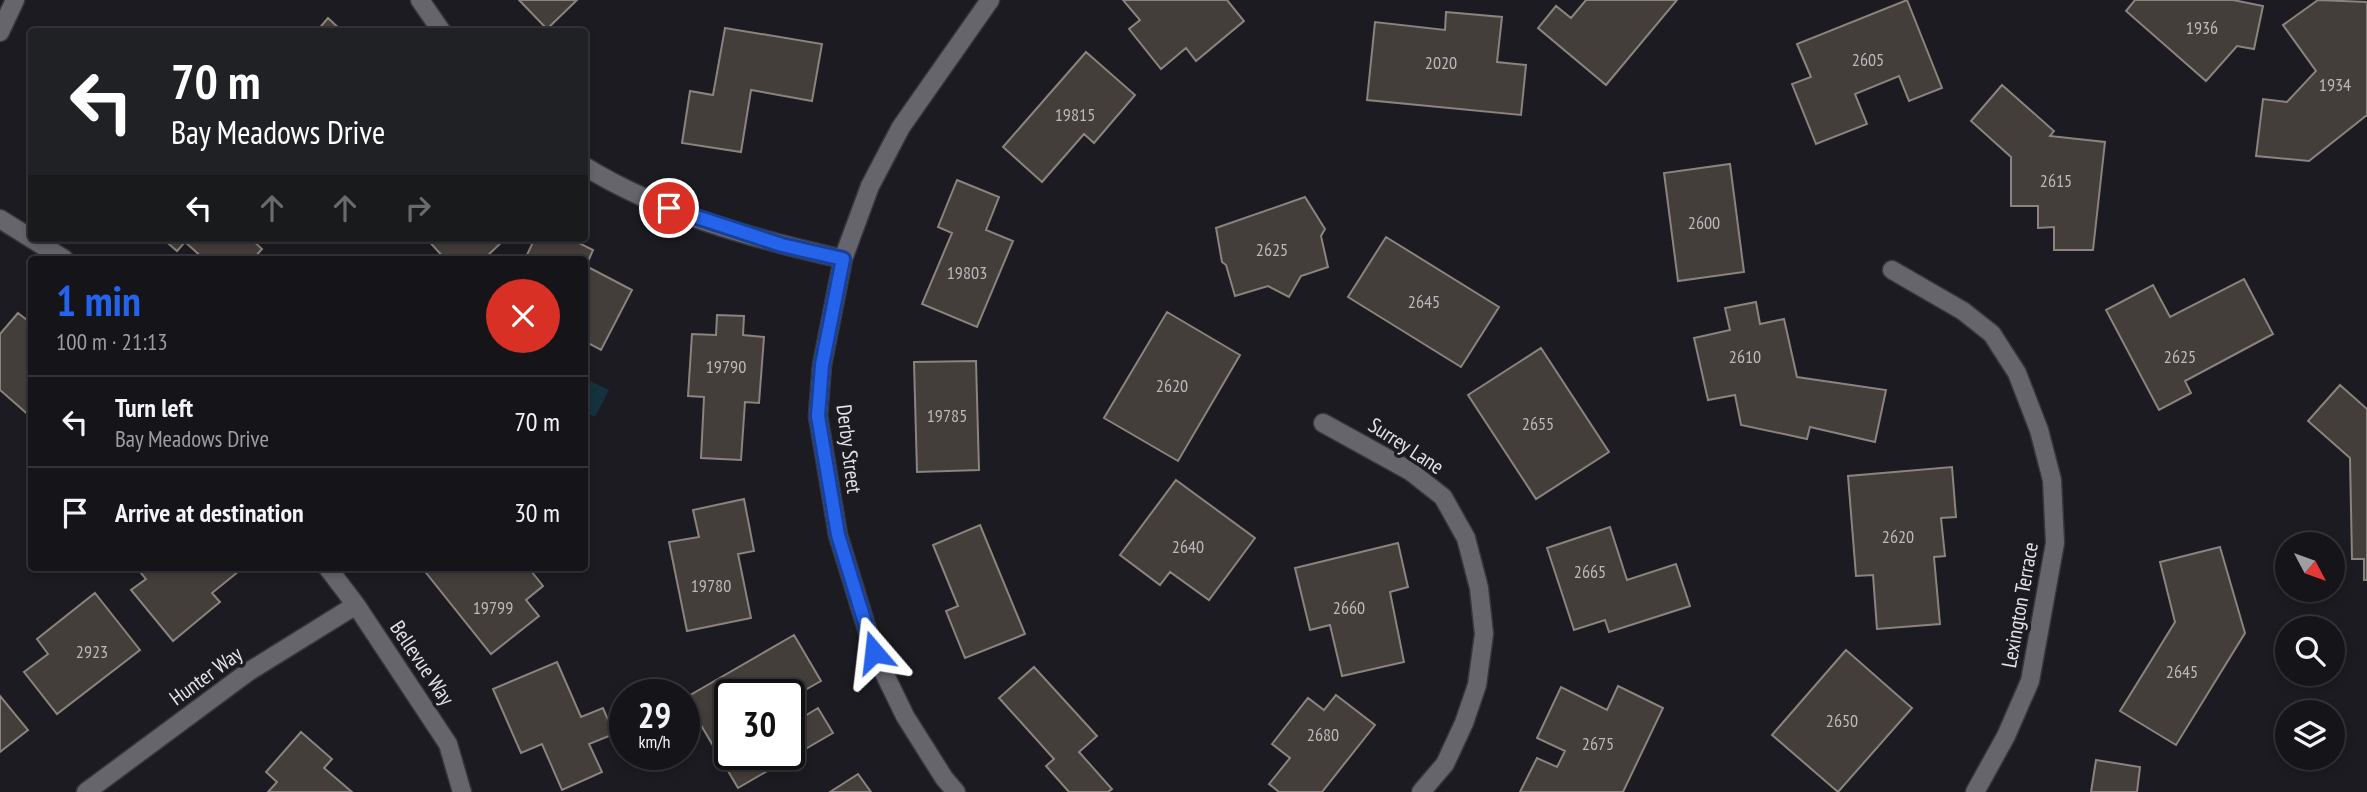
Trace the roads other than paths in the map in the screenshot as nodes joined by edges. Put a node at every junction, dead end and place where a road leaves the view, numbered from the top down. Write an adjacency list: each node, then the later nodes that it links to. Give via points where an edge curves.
1 (15, 0): 5 (street)
2 (420, 0): 4 (street)
3 (990, 0): 11 (street, Derby Street, via 901,127 870,186)
4 (439, 28)
5 (0, 32)
6 (588, 169): 11 (street, via 615,186 669,208 782,245)
7 (0, 219): 8 (street)
8 (28, 236)
9 (37, 242): 10 (street)
10 (59, 256)
11 (843, 259): 18 (street, Derby Street, via 822,365 818,416 838,535 874,652 905,716)
12 (1892, 270): 20 (street, Lexington Terrace, via 1963,311 1992,334 2017,373 2052,480 2055,542 2030,681)
13 (1323, 422): 19 (street, Surrey Lane, via 1410,471 1443,498 1470,552 1484,634 1477,685 1445,764)
14 (330, 571): 15 (street, Bellevue Way)
15 (356, 605): 16 (street, Hunter Way, via 248,673); 17 (street, Bellevue Way, via 448,744)
16 (86, 792)
17 (462, 792)
18 (956, 792)
19 (1421, 792)
20 (1975, 792)

